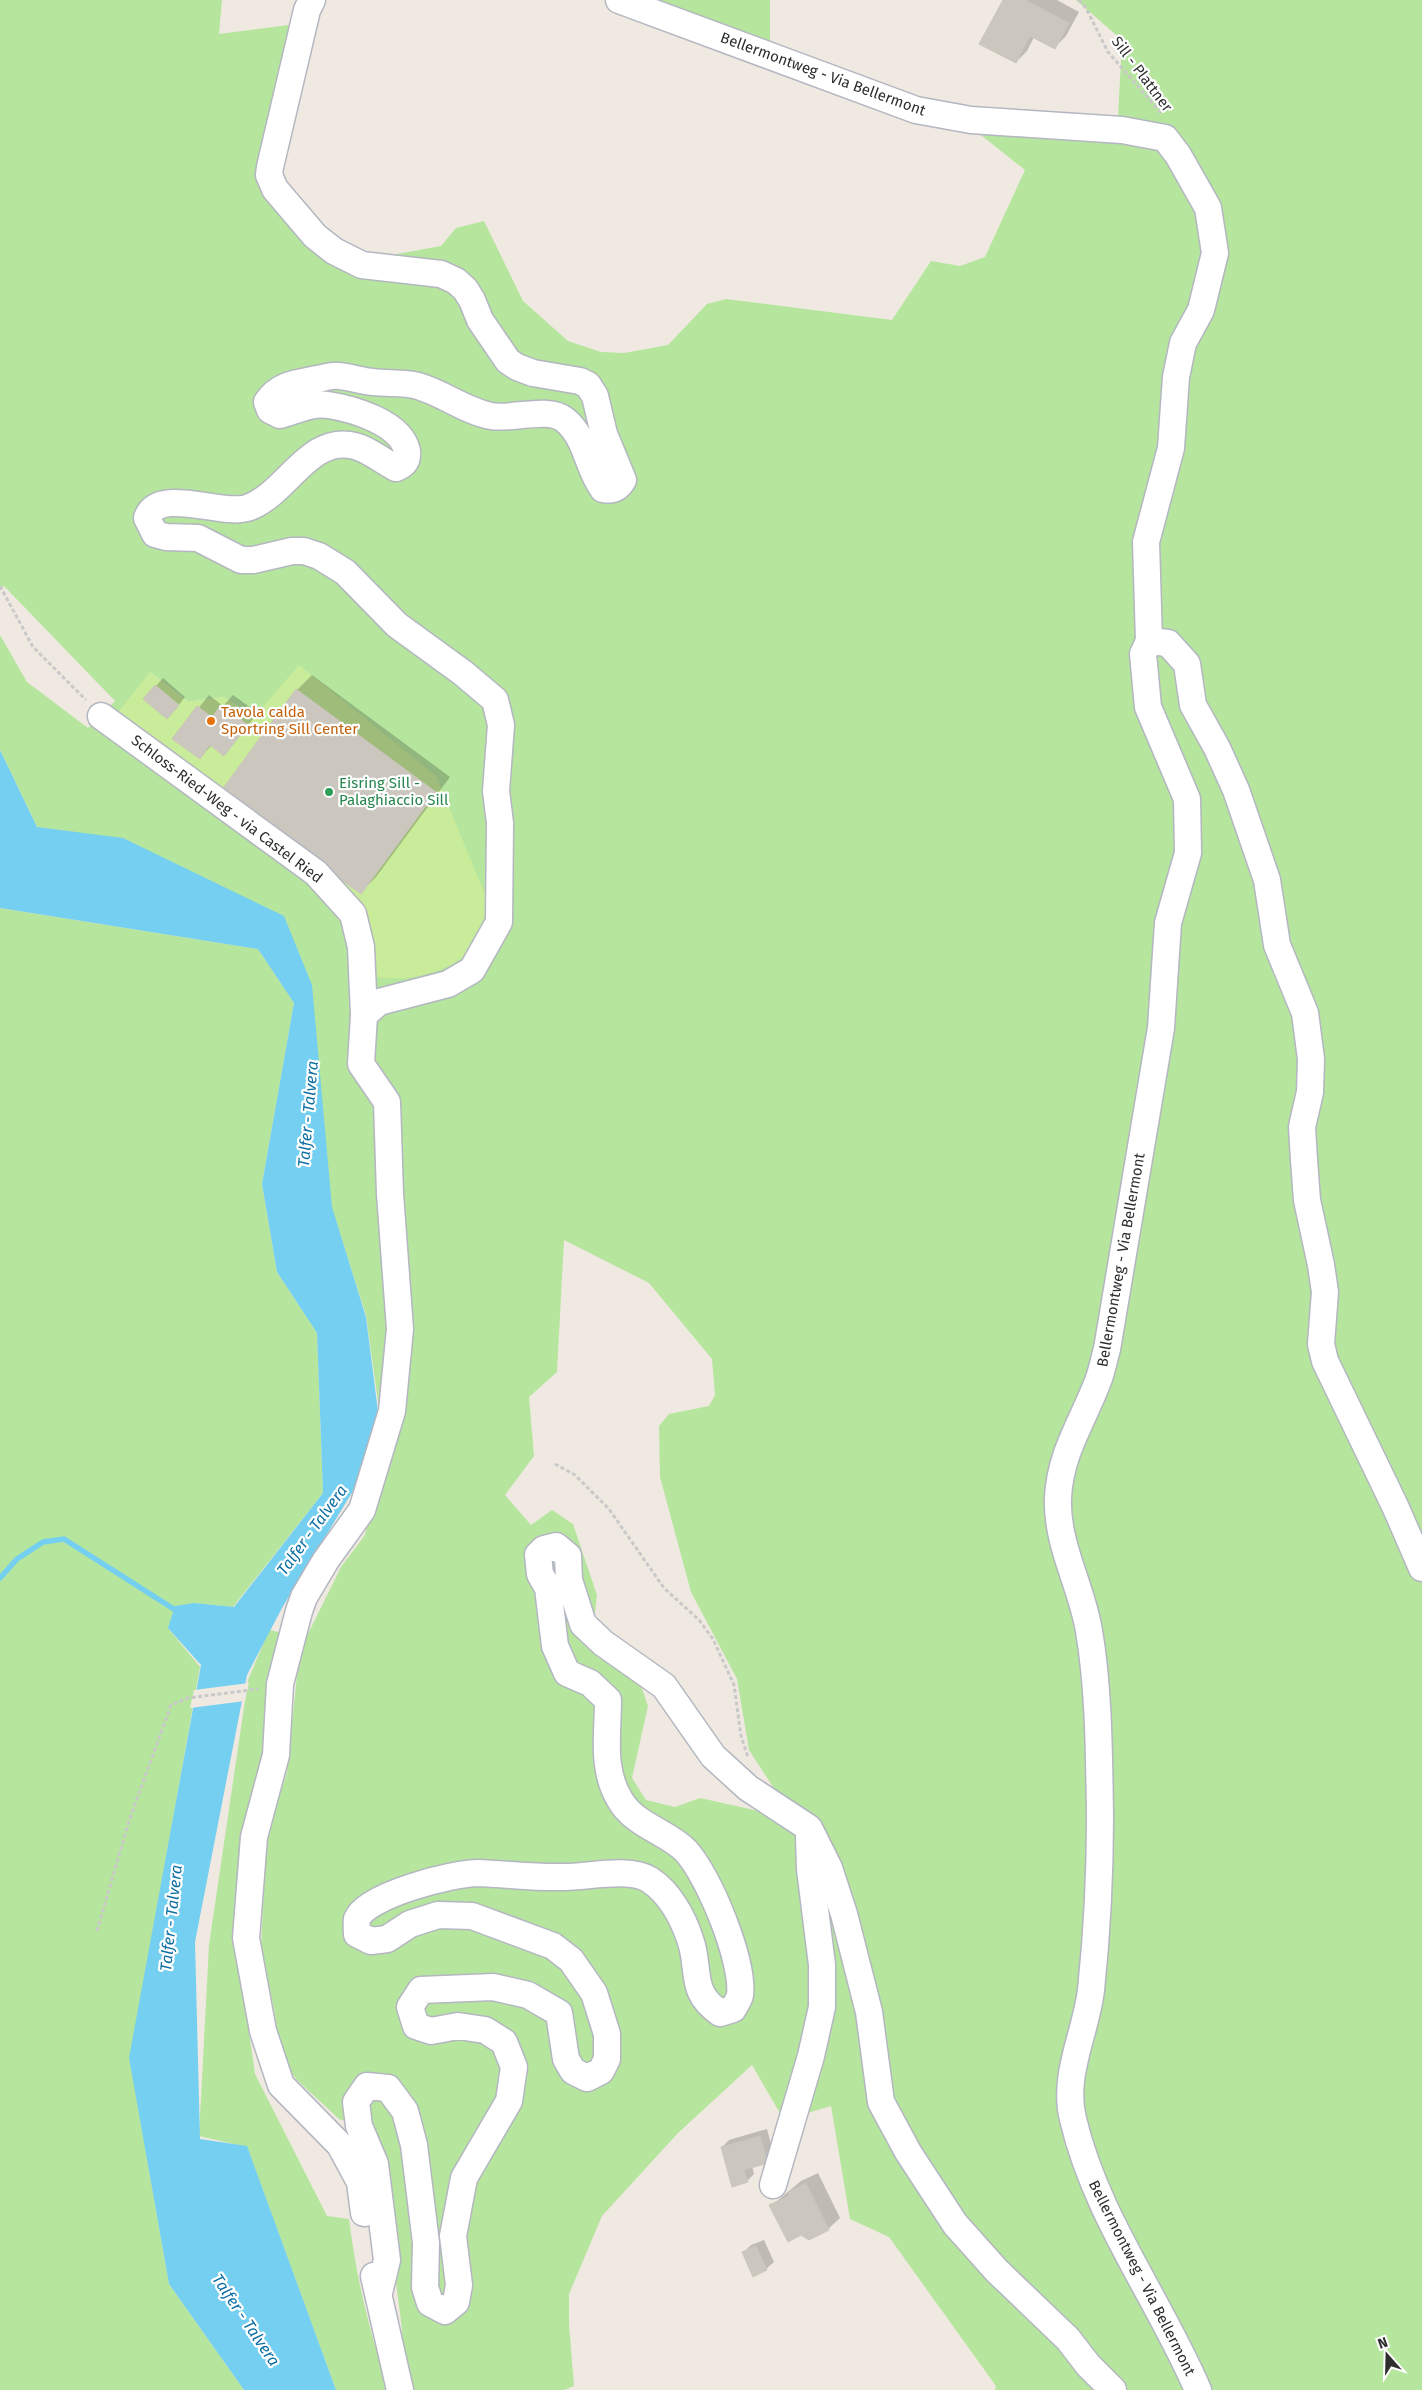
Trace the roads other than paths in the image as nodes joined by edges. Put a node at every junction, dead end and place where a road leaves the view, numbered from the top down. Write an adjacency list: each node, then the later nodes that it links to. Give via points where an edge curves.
1 (312, 0): 5 (street, via 270,167 269,175 276,189 314,236 348,260 362,265 441,274 456,281 465,289 480,320 508,361 517,367 588,385 595,396 604,434 623,480 620,487 612,491 603,489 596,480 581,439 564,419 538,414 504,418 490,416 416,385 372,382 338,375 288,384 267,402 270,410 280,415 315,404 328,404 386,424 401,436 408,458 403,465 396,468 356,446 338,444 310,457 281,487 246,508 234,510 168,502 150,510 148,518 156,534 198,538 241,560 304,551 332,562 397,625 495,700 501,724 496,790 500,823 499,922 472,970 448,984 379,1002)
2 (619, 0): 3 (street, Bellermontweg - Via Bellermont, via 916,110 971,120 1122,130 1166,138 1208,208 1215,253 1201,310 1183,343 1176,377 1171,448 1146,542)
3 (1149, 641): 6 (street, via 1168,643 1187,664 1193,705 1236,790 1267,880 1277,945 1305,1013 1311,1059 1310,1092 1302,1128 1307,1200 1325,1292 1321,1344 1325,1361); 12 (street, Bellermontweg - Via Bellermont, via 1143,654 1148,706 1187,799 1188,854 1168,923 1161,1028 1107,1349 1098,1381 1061,1470 1058,1499 1060,1526 1089,1628 1094,1662 1100,1818 1090,1993 1076,2046 1071,2096 1072,2115 1085,2164)
4 (101, 716): 5 (street, Schloss-Ried-Weg - via Castel Ried, via 316,873 353,914 361,947)
5 (364, 1015): 9 (street, Schloss-Ried-Weg - via Castel Ried, via 361,1064 387,1102 400,1329 392,1411 362,1510 304,1597 280,1684 276,1755 254,1837 246,1938 263,2031 281,2085 340,2145 360,2182 370,2265)
6 (1422, 1568)
7 (809, 1828): 8 (street, via 810,1869 822,1965 822,2007); 9 (street, via 748,1788 713,1756 664,1686 603,1643 583,1624 569,1580 568,1556 556,1546 544,1549 538,1555 540,1574 548,1588 559,1655 567,1673 590,1683 608,1700 608,1771 620,1801 644,1824 684,1849 701,1870 725,1927 738,1971 740,1997 733,2009 720,2013 706,2003 696,1978 691,1940 671,1900 649,1880 618,1873 560,1878 476,1873 432,1881 369,1904 357,1919 357,1934 370,1941 387,1939 410,1924 438,1915 472,1916 553,1946 571,1960 594,1993 607,2034 607,2059 602,2070 586,2078 573,2071 566,2059 559,2013 528,1995 493,1987 421,1990 410,2007 416,2026 431,2031 458,2026 485,2030 504,2042 514,2067 509,2100 464,2178 453,2236 459,2285 456,2302 444,2311 430,2303 424,2287 426,2242 414,2145 405,2111 388,2088 367,2086 356,2102 359,2126 375,2164 387,2260); 11 (street, via 829,1868 844,1914 869,2012 881,2102 908,2152 955,2224 996,2271 1068,2339)
8 (773, 2185)
9 (379, 2293): 10 (street, Schloss-Ried-Weg - via Castel Ried)
10 (400, 2390)
11 (1113, 2390)
12 (1198, 2390)

